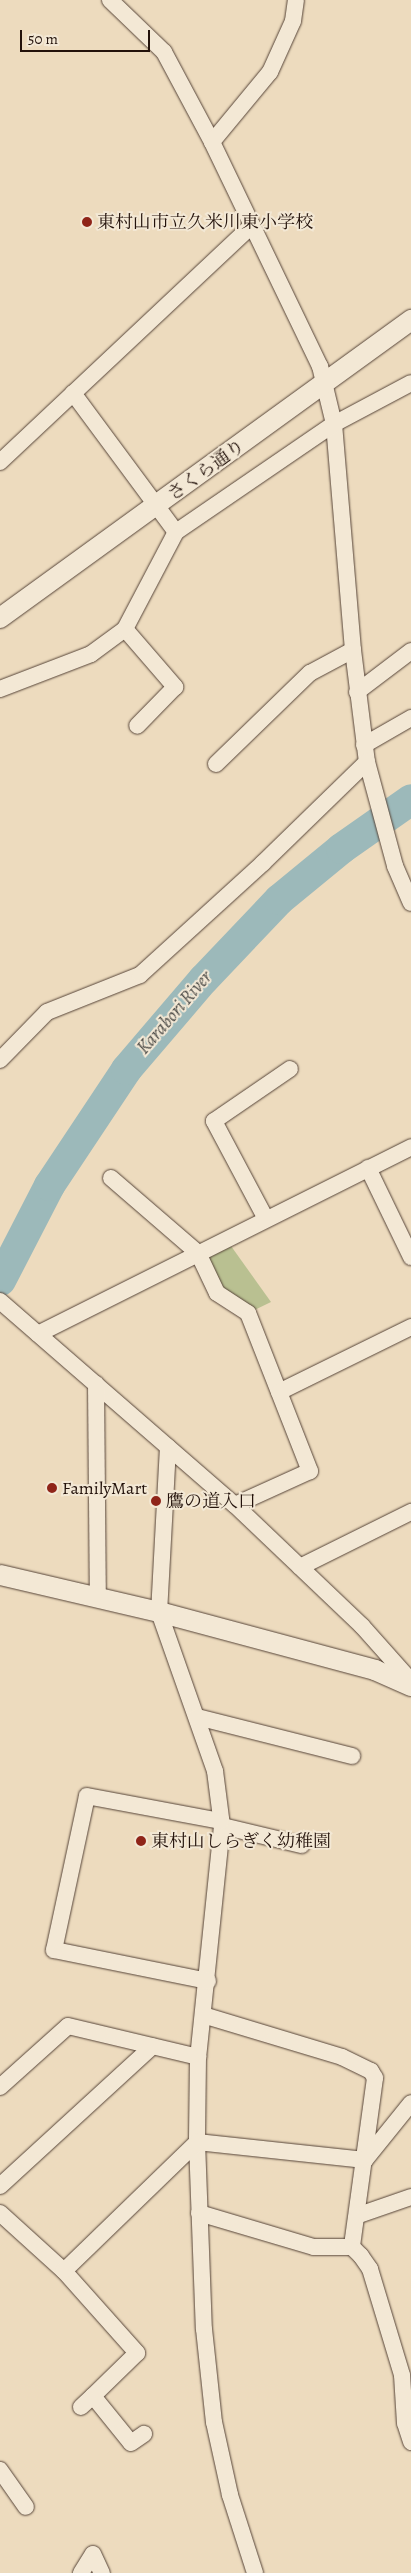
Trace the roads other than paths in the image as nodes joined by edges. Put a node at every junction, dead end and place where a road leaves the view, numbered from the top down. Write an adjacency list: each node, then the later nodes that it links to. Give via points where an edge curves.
1 (110, 0): 3 (street)
2 (296, 0): 4 (street, via 293,21 270,72)
3 (129, 5): 4 (street, via 164,52)
4 (212, 142): 5 (street)
5 (252, 225): 7 (street, via 320,366); 9 (street)
6 (411, 320): 7 (street, さくら通り)
7 (324, 383): 10 (street); 12 (street, さくら通り)
8 (411, 383): 10 (street)
9 (73, 393): 11 (street); 12 (street)
10 (334, 424): 13 (street); 16 (street)
11 (0, 462)
12 (154, 507): 13 (street); 14 (street, さくら通り)
13 (176, 532): 15 (street)
14 (0, 618)
15 (125, 630): 18 (street, via 91,654); 21 (street, via 175,687)
16 (353, 650): 19 (street); 24 (street, via 310,673)
17 (411, 652): 19 (street)
18 (0, 689)
19 (358, 692): 22 (street)
20 (411, 718): 22 (street)
21 (137, 726)
22 (364, 745): 23 (street)
23 (367, 762): 25 (street, via 395,866); 26 (street, via 140,975 47,1012)
24 (216, 764)
25 (411, 903)
26 (0, 1060)
27 (290, 1069): 31 (street, via 214,1121)
28 (411, 1147): 29 (street)
29 (368, 1168): 31 (street); 33 (street)
30 (111, 1178): 32 (street)
31 (266, 1219): 32 (street)
32 (198, 1253): 36 (street); 38 (street, via 217,1293 248,1313)
33 (411, 1256)
34 (0, 1301): 36 (street)
35 (411, 1327): 38 (street)
36 (38, 1334): 37 (street)
37 (96, 1384): 39 (street); 44 (street)
38 (279, 1392): 40 (street, via 310,1471)
39 (168, 1447): 40 (street); 45 (street)
40 (235, 1505): 42 (street)
41 (411, 1512): 42 (street)
42 (300, 1567): 46 (street, via 362,1626)
43 (0, 1576): 44 (street)
44 (98, 1597): 45 (street)
45 (159, 1612): 47 (street, via 374,1670); 48 (street)
46 (411, 1681)
47 (411, 1686)
48 (197, 1717): 49 (street); 50 (street, via 216,1771)
49 (352, 1756)
50 (221, 1823): 51 (street); 52 (street); 52 (street, via 87,1796 54,1950)
51 (302, 1845)
52 (208, 1981): 53 (street)
53 (203, 2015): 55 (street); 59 (street, via 342,2057 370,2071 375,2078)
54 (152, 2046): 55 (street); 56 (street, via 68,2026); 60 (street)
55 (198, 2057): 58 (street)
56 (0, 2087)
57 (411, 2104): 59 (street)
58 (197, 2142): 59 (street); 63 (street); 66 (street)
59 (365, 2160): 64 (street)
60 (0, 2186)
61 (411, 2197): 64 (street)
62 (0, 2213): 66 (street)
63 (199, 2213): 65 (street, via 314,2247); 71 (street, via 204,2329 214,2422)
64 (359, 2215): 65 (street)
65 (352, 2247): 68 (street, via 370,2269 386,2318 402,2375 405,2423)
66 (64, 2271): 67 (street, via 137,2353 87,2401 132,2442)
67 (144, 2434)
68 (411, 2442)
69 (0, 2470): 70 (street)
70 (26, 2507)
71 (250, 2571)
72 (81, 2573): 73 (street, via 93,2554)
73 (102, 2573)

